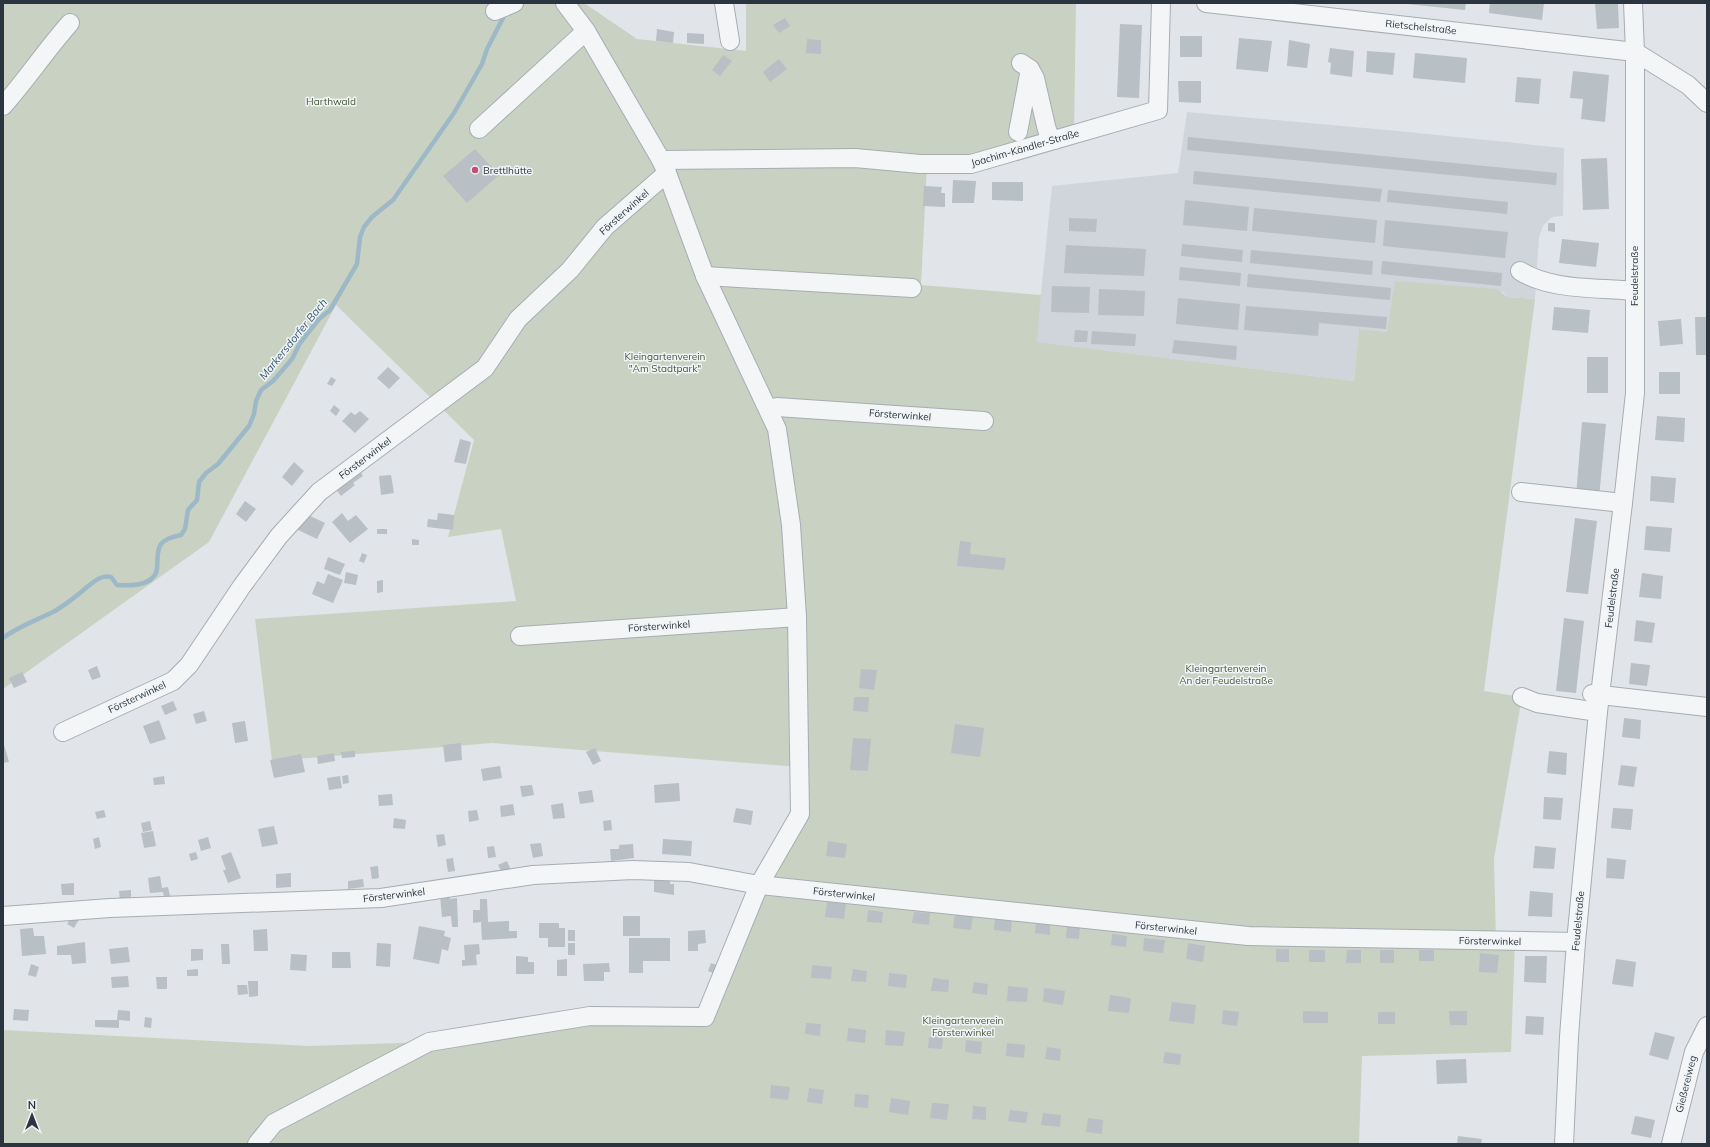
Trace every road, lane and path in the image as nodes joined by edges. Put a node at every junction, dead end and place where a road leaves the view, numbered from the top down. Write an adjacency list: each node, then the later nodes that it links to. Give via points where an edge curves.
1 (514, 3): 7 (street)
2 (565, 3): 9 (street)
3 (724, 3): 10 (street)
4 (1161, 3): 16 (street, Joachim-Kändler-Straße, via 1158,110)
5 (1206, 3): 11 (street, Rietschelstraße)
6 (1633, 3): 11 (street, Feudelstraße)
7 (495, 11)
8 (70, 23): 13 (street)
9 (586, 31): 14 (street); 17 (street)
10 (730, 42)
11 (1635, 52): 12 (street, via 1688,85); 21 (street, Feudelstraße)
12 (1707, 103)
13 (3, 106)
14 (479, 128)
15 (1018, 132): 16 (street, via 1025,66 1035,78 1048,133)
16 (1054, 140): 17 (street, Joachim-Kändler-Straße, via 971,164 920,164 855,158)
17 (664, 167): 19 (street); 31 (street, Försterwinkel, via 605,228 570,270 518,319 484,368 319,492 279,536 189,665 173,681)
18 (1520, 271): 21 (street, via 1532,279 1554,284)
19 (705, 276): 20 (street); 22 (street)
20 (912, 288)
21 (1634, 291): 25 (street, Feudelstraße, via 1634,393)
22 (769, 410): 23 (street, Försterwinkel, via 777,407); 26 (street, via 777,429 789,510)
23 (984, 421)
24 (1521, 492): 25 (street)
25 (1624, 503): 29 (street, Feudelstraße)
26 (797, 617): 27 (street, Försterwinkel); 32 (street, via 800,814)
27 (520, 636)
28 (1522, 697): 29 (street, via 1537,703)
29 (1597, 700): 30 (street); 34 (street, Feudelstraße)
30 (1707, 707)
31 (63, 732)
32 (759, 885): 33 (street, Försterwinkel, via 688,872 632,870 533,875 381,898 110,908); 34 (street, Försterwinkel, via 1248,936); 36 (street, via 705,1017 590,1016 429,1042 274,1123)
33 (3, 916)
34 (1576, 942): 37 (street, Feudelstraße)
35 (1707, 1026): 38 (street, Gießereiweg, via 1694,1052)
36 (257, 1144)
37 (1564, 1144)
38 (1672, 1144)

